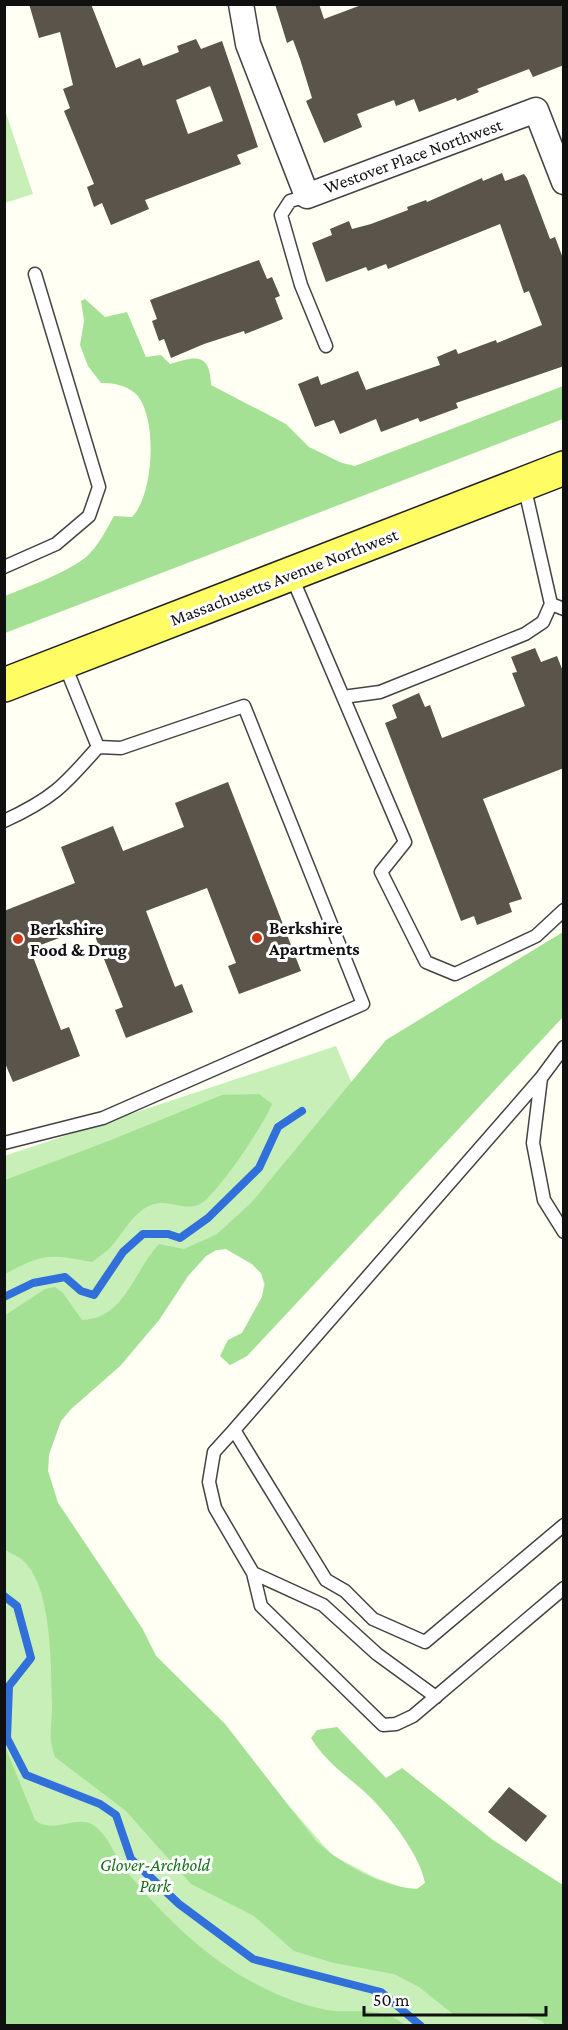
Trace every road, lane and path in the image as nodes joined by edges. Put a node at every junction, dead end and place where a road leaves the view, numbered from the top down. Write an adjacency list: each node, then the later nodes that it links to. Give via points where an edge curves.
1 (241, 4): 3 (street, Westover Place Northwest, via 248,44)
2 (564, 182): 3 (street, Westover Place Northwest, via 536,110)
3 (307, 196): 5 (lane, via 290,201 281,214 301,285)
4 (35, 274): 8 (lane, via 99,487 89,516 56,544)
5 (326, 346)
6 (564, 468): 7 (main road, Massachusetts Avenue Northwest)
7 (524, 484): 9 (main road, Massachusetts Avenue Northwest); 10 (lane)
8 (4, 567)
9 (291, 574): 12 (main road, Massachusetts Avenue Northwest); 14 (lane)
10 (551, 604): 11 (lane); 14 (lane, via 543,622 525,634 380,692)
11 (564, 609)
12 (63, 662): 13 (main road, Massachusetts Avenue Northwest); 15 (lane)
13 (4, 685)
14 (343, 697): 17 (lane, via 405,842 381,872 426,962 455,974 536,936)
15 (98, 747): 16 (lane, via 63,787 40,804); 20 (lane, via 121,748 244,706 363,1004 103,1118)
16 (4, 821)
17 (564, 910)
18 (564, 1047): 19 (lane)
19 (541, 1078): 21 (lane, via 533,1143 544,1200); 22 (lane)
20 (4, 1143)
21 (564, 1232)
22 (234, 1430): 23 (lane, via 326,1580 345,1591 372,1618 424,1642); 24 (lane, via 214,1452 209,1482 215,1508)
23 (564, 1526)
24 (253, 1573): 26 (lane, via 323,1605 378,1654); 26 (lane, via 261,1606 383,1725 413,1716)
25 (564, 1588): 26 (lane)
26 (436, 1696)

